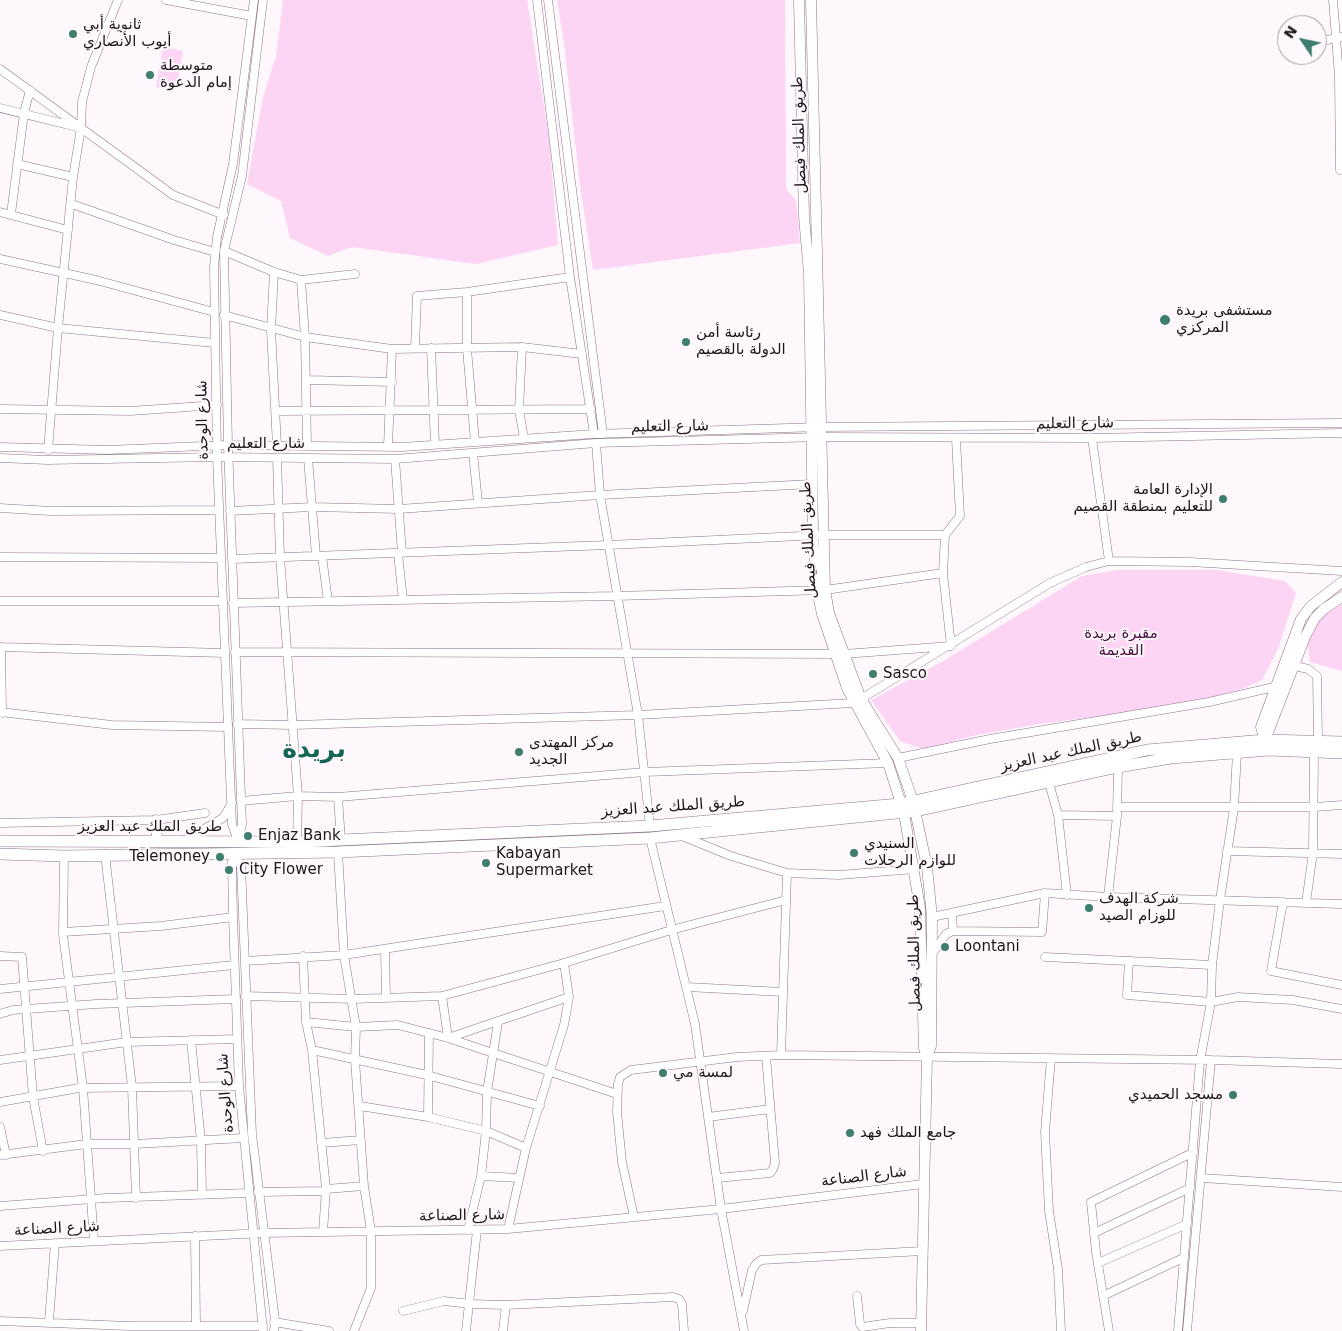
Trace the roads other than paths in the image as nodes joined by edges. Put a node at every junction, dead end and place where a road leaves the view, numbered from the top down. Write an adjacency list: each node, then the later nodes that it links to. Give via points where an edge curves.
1 (118, 0): 18 (street, via 89,75 82,102)
2 (166, 0): 10 (street)
3 (254, 0): 10 (street, شارع الوحدة)
4 (263, 0): 27 (street, via 242,176)
5 (537, 0): 33 (street)
6 (548, 0): 65 (street)
7 (799, 0): 62 (main road, طريق الملك فيصل, via 804,217)
8 (811, 0): 62 (main road, طريق الملك فيصل)
9 (1333, 0): 11 (street)
10 (252, 16): 25 (street, شارع الوحدة)
11 (1338, 37): 13 (street)
12 (0, 69): 14 (street)
13 (1340, 76): 17 (street)
14 (30, 90): 16 (street); 18 (street)
15 (0, 108): 16 (street)
16 (24, 113): 18 (street); 19 (street)
17 (1340, 123): 20 (street)
18 (81, 128): 21 (street); 25 (street, via 173,195)
19 (17, 164): 21 (street); 24 (street)
20 (1340, 170)
21 (73, 177): 22 (street)
22 (72, 204): 26 (street); 28 (street)
23 (0, 212): 24 (street)
24 (10, 214): 26 (street)
25 (224, 215): 28 (street, شارع الوحدة)
26 (68, 230): 31 (street)
27 (224, 251): 30 (street); 38 (street)
28 (215, 252): 36 (street, شارع الوحدة)
29 (0, 259): 31 (street)
30 (274, 272): 34 (street); 40 (street)
31 (64, 273): 36 (street); 39 (street)
32 (355, 274): 34 (street)
33 (570, 277): 35 (street); 48 (street)
34 (301, 280): 41 (street)
35 (467, 292): 44 (street, via 417,296); 47 (street)
36 (214, 312): 42 (street, شارع الوحدة)
37 (0, 315): 39 (street)
38 (224, 315): 40 (street); 72 (street)
39 (58, 328): 42 (street); 53 (street)
40 (271, 330): 41 (street); 58 (street)
41 (305, 337): 46 (street); 49 (street)
42 (215, 343): 51 (street, شارع الوحدة)
43 (522, 347): 47 (street); 48 (street); 57 (street)
44 (415, 348): 45 (street); 46 (street)
45 (430, 348): 47 (street); 55 (street)
46 (392, 349): 50 (street)
47 (467, 349): 56 (street)
48 (582, 354): 54 (street)
49 (306, 380): 50 (street); 59 (street)
50 (392, 382): 60 (street)
51 (217, 405): 53 (street, via 130,411); 73 (street, شارع الوحدة)
52 (0, 408): 53 (street)
53 (50, 409): 78 (street)
54 (591, 409): 57 (street); 64 (street)
55 (435, 410): 56 (street); 60 (street); 71 (street)
56 (474, 410): 57 (street); 69 (street)
57 (519, 410): 66 (street)
58 (276, 411): 59 (street); 74 (street)
59 (308, 411): 60 (street); 75 (street)
60 (390, 411): 76 (street)
61 (1342, 423): 62 (street, شارع التعليم)
62 (816, 432): 65 (street, شارع التعليم); 68 (street, شارع التعليم); 70 (street, شارع التعليم); 86 (main road, طريق الملك فيصل); 95 (main road, طريق الملك فيصل)
63 (1342, 432): 67 (street, شارع التعليم)
64 (594, 434): 65 (street, شارع التعليم); 66 (street, شارع التعليم)
65 (603, 434)
66 (524, 438): 69 (street, شارع التعليم)
67 (1092, 438): 68 (street, شارع التعليم); 104 (street)
68 (956, 439): 96 (street, via 960,516)
69 (475, 442): 71 (street, شارع التعليم)
70 (596, 443): 79 (street, شارع التعليم); 87 (street)
71 (435, 444): 76 (street, شارع التعليم)
72 (228, 445): 73 (street, شارع التعليم); 74 (street, شارع التعليم); 82 (street)
73 (218, 446): 78 (street, شارع التعليم); 80 (street, شارع الوحدة)
74 (277, 446): 75 (street, شارع التعليم)
75 (307, 446): 76 (street, شارع التعليم)
76 (388, 446)
77 (0, 447): 78 (street, شارع التعليم)
78 (48, 450)
79 (473, 453): 85 (street, شارع التعليم); 88 (street)
80 (217, 457): 81 (street, شارع التعليم); 82 (street, شارع التعليم); 93 (street, شارع الوحدة)
81 (0, 458)
82 (229, 458): 83 (street, شارع التعليم); 94 (street)
83 (277, 458): 84 (street, شارع التعليم); 91 (street)
84 (308, 458): 85 (street, شارع التعليم); 89 (street)
85 (395, 458): 92 (street)
86 (812, 484): 87 (street); 95 (main road, طريق الملك فيصل)
87 (600, 494): 88 (street); 97 (street)
88 (478, 503): 92 (street)
89 (312, 507): 91 (street); 92 (street); 99 (street)
90 (0, 508): 93 (street, via 51,511)
91 (279, 509): 94 (street); 101 (street)
92 (399, 509): 98 (street)
93 (219, 510): 102 (street, شارع الوحدة)
94 (230, 511): 103 (street)
95 (818, 535): 96 (street); 97 (street); 108 (main road, طريق الملك فيصل)
96 (945, 535): 106 (street)
97 (609, 545): 98 (street); 109 (street)
98 (400, 553): 99 (street); 111 (street)
99 (319, 556): 101 (street); 115 (street)
100 (0, 557): 102 (street)
101 (280, 557): 103 (street); 114 (street)
102 (221, 558): 113 (street, شارع الوحدة)
103 (232, 559): 116 (street)
104 (1109, 561): 105 (street); 117 (street, via 1050,583)
105 (1342, 571)
106 (943, 573): 108 (street); 117 (street)
107 (1342, 582): 125 (main road, via 1300,619)
108 (821, 590): 109 (street); 122 (main road, طريق الملك فيصل, via 822,614)
109 (616, 596): 111 (street); 123 (street)
110 (1342, 597): 124 (main road, via 1315,618)
111 (403, 600): 115 (street)
112 (0, 601): 113 (street)
113 (223, 601): 120 (street, شارع الوحدة)
114 (284, 602): 115 (street); 116 (street); 121 (street)
115 (328, 602)
116 (233, 603): 119 (street)
117 (951, 646): 122 (street); 126 (street)
118 (0, 647): 120 (street); 127 (street)
119 (235, 652): 121 (street); 129 (street)
120 (225, 653): 131 (street, شارع الوحدة)
121 (286, 653): 123 (street); 130 (street)
122 (839, 654): 123 (street); 126 (main road, طريق الملك فيصل)
123 (628, 655): 128 (street)
124 (1295, 666): 132 (main road); 133 (street, via 1308,669 1317,676)
125 (1274, 687): 132 (main road, via 1261,727); 138 (street, via 1209,702)
126 (857, 701): 128 (street); 138 (main road, طريق الملك فيصل); 139 (main road, طريق الملك فيصل)
127 (1, 712): 131 (street, via 112,724)
128 (638, 715): 130 (street); 141 (street)
129 (237, 724): 130 (street); 145 (street)
130 (293, 725): 143 (street)
131 (228, 727): 146 (street, شارع الوحدة)
132 (1265, 740): 133 (highway, طريق الملك عبد العزيز); 148 (highway, طريق الملك عبد العزيز, via 1121,754)
133 (1318, 740): 134 (highway, طريق الملك عبد العزيز)
134 (1342, 742)
135 (1236, 752): 136 (highway, طريق الملك عبد العزيز); 140 (highway, طريق الملك عبد العزيز); 151 (street)
136 (1314, 752): 137 (highway, طريق الملك عبد العزيز); 150 (street)
137 (1342, 753)
138 (898, 758): 148 (main road, طريق الملك فيصل)
139 (888, 763): 141 (street); 148 (main road, طريق الملك فيصل)
140 (1118, 767): 142 (highway, طريق الملك عبد العزيز); 149 (street)
141 (644, 772): 144 (street); 157 (street)
142 (1048, 783): 148 (highway, طريق الملك عبد العزيز); 153 (street)
143 (298, 796): 144 (street); 145 (street); 162 (street)
144 (338, 797): 164 (street)
145 (241, 801): 165 (street, via 242,824)
146 (232, 803): 163 (street, via 223,818); 165 (street, شارع الوحدة)
147 (1342, 804): 150 (street)
148 (908, 807): 157 (highway, طريق الملك عبد العزيز); 158 (highway, طريق الملك عبد العزيز); 172 (main road, طريق الملك فيصل); 185 (main road, طريق الملك فيصل, via 927,867)
149 (1117, 807): 151 (street); 154 (street)
150 (1315, 807): 151 (street); 167 (street)
151 (1234, 808): 166 (street)
152 (204, 813): 155 (street)
153 (1058, 815): 154 (street); 175 (street)
154 (1117, 816): 176 (street)
155 (156, 820): 156 (street); 161 (main road)
156 (0, 823)
157 (650, 826): 164 (highway, طريق الملك عبد العزيز)
158 (680, 835): 159 (highway, طريق الملك عبد العزيز); 173 (street, via 731,856)
159 (650, 838): 164 (highway, طريق الملك عبد العزيز); 182 (street)
160 (0, 841): 161 (highway, طريق الملك عبد العزيز)
161 (157, 842): 163 (highway, طريق الملك عبد العزيز)
162 (298, 842): 164 (highway, طريق الملك عبد العزيز); 165 (highway, طريق الملك عبد العزيز)
163 (179, 843): 165 (highway, طريق الملك عبد العزيز)
164 (339, 846): 165 (highway, طريق الملك عبد العزيز); 191 (street)
165 (236, 847): 169 (highway, طريق الملك عبد العزيز); 184 (street, شارع الوحدة, via 232,862); 196 (street, via 241,866)
166 (1227, 851): 167 (street); 178 (street)
167 (1313, 852): 170 (street); 180 (street)
168 (0, 854): 171 (highway, طريق الملك عبد العزيز)
169 (105, 854): 171 (highway, طريق الملك عبد العزيز); 186 (street)
170 (1342, 854)
171 (64, 856): 189 (street)
172 (914, 869): 173 (street, via 839,875); 235 (main road, طريق الملك فيصل, via 920,908 924,1048)
173 (787, 872): 177 (street)
174 (1045, 893): 175 (street); 183 (street); 188 (street, via 1042,932)
175 (1067, 894): 176 (street)
176 (1108, 898): 178 (street)
177 (786, 900): 187 (street); 207 (street)
178 (1220, 900): 179 (street); 200 (street)
179 (1283, 902): 180 (street); 203 (street, via 1271,971)
180 (1306, 903): 181 (street)
181 (1342, 904)
182 (665, 906): 187 (street); 190 (street)
183 (952, 914): 185 (street); 188 (street)
184 (233, 917): 186 (street); 199 (street, شارع الوحدة)
185 (932, 917): 194 (main road, طريق الملك فيصل)
186 (114, 929): 189 (street); 201 (street)
187 (671, 930): 198 (street); 205 (street)
188 (953, 930): 194 (street, via 946,934)
189 (63, 932): 202 (street)
190 (385, 949): 191 (street); 212 (street)
191 (344, 955): 193 (street); 214 (street)
192 (0, 956): 204 (street, via 22,956)
193 (303, 956): 196 (street); 211 (street)
194 (932, 956): 235 (main road, طريق الملك فيصل, via 931,1046)
195 (1045, 957): 197 (street)
196 (245, 961): 208 (street)
197 (1129, 961): 200 (street); 215 (street, via 1126,995)
198 (564, 963): 209 (street); 210 (street)
199 (234, 965): 201 (street); 213 (street, شارع الوحدة)
200 (1212, 965): 215 (street)
201 (120, 975): 202 (street); 216 (street)
202 (69, 983): 204 (street); 217 (street)
203 (1342, 984)
204 (24, 987): 206 (street); 218 (street)
205 (687, 987): 207 (street); 241 (street)
206 (0, 989)
207 (783, 992): 234 (street)
208 (245, 996): 211 (street); 279 (street)
209 (442, 996): 212 (street); 225 (street)
210 (569, 997): 222 (street); 243 (street, via 564,1025)
211 (304, 998): 214 (street); 221 (street)
212 (386, 998): 214 (street)
213 (235, 999): 216 (street); 226 (street, شارع الوحدة)
214 (353, 999): 223 (street)
215 (1211, 1002): 219 (street, via 1238,997 1293,1000); 240 (street)
216 (122, 1004): 217 (street); 228 (street)
217 (72, 1006): 218 (street); 229 (street)
218 (25, 1010): 220 (street); 232 (street)
219 (1342, 1010)
220 (0, 1014)
221 (306, 1022): 223 (street); 230 (street)
222 (498, 1022): 225 (street); 231 (street)
223 (356, 1027): 224 (street, via 398,1025); 238 (street)
224 (429, 1033): 225 (street); 244 (street)
225 (448, 1038): 231 (street)
226 (237, 1039): 227 (street); 246 (street, شارع الوحدة)
227 (191, 1040): 228 (street); 245 (street)
228 (127, 1042): 229 (street); 247 (street)
229 (77, 1049): 232 (street); 248 (street)
230 (312, 1050): 238 (street); 263 (street)
231 (492, 1053): 243 (street); 249 (street)
232 (31, 1055): 237 (street); 251 (street)
233 (766, 1056): 234 (street); 241 (street); 255 (street)
234 (781, 1056): 235 (street)
235 (927, 1056): 236 (street); 274 (main road, طريق الملك فيصل)
236 (1051, 1058): 240 (street); 324 (street, via 1045,1132)
237 (0, 1060)
238 (355, 1060): 244 (street); 253 (street)
239 (1211, 1060): 240 (street); 242 (street); 273 (street)
240 (1200, 1061): 268 (street)
241 (700, 1062): 250 (street, via 631,1070 620,1077); 256 (street)
242 (1342, 1064)
243 (548, 1073): 250 (street); 254 (street)
244 (427, 1075): 249 (street); 257 (street)
245 (194, 1086): 246 (street); 247 (street); 262 (street)
246 (239, 1086): 260 (street, شارع الوحدة)
247 (132, 1087): 248 (street); 265 (street)
248 (83, 1088): 251 (street); 264 (street)
249 (487, 1092): 254 (street); 259 (street)
250 (617, 1094): 286 (street, via 622,1162)
251 (33, 1097): 252 (street); 267 (street)
252 (0, 1102)
253 (360, 1106): 257 (street); 261 (street)
254 (540, 1106): 266 (street)
255 (770, 1109): 256 (street); 272 (street, via 775,1162 770,1173)
256 (708, 1117): 272 (street)
257 (428, 1118): 259 (street)
258 (0, 1127): 269 (street)
259 (486, 1132): 266 (street); 270 (street)
260 (243, 1138): 262 (street); 280 (street, شارع الوحدة)
261 (361, 1140): 263 (street); 275 (street)
262 (201, 1141): 265 (street); 281 (street)
263 (321, 1143): 278 (street)
264 (87, 1144): 265 (street); 267 (street); 283 (street)
265 (135, 1144): 282 (street)
266 (526, 1148): 271 (street)
267 (43, 1151): 269 (street)
268 (1194, 1152): 277 (street); 293 (street, via 1091,1202)
269 (3, 1155)
270 (481, 1176): 271 (street); 289 (street)
271 (519, 1178): 288 (street)
272 (716, 1178): 285 (street)
273 (1202, 1178): 276 (street); 327 (street)
274 (923, 1184): 285 (street, شارع الصناعة); 299 (main road, طريق الملك فيصل)
275 (364, 1186): 278 (street); 290 (street)
276 (1342, 1187)
277 (1190, 1188): 287 (street); 293 (street)
278 (326, 1190): 279 (street); 291 (street)
279 (258, 1192): 292 (street)
280 (248, 1193): 281 (street); 294 (street, شارع الوحدة)
281 (202, 1194): 282 (street)
282 (136, 1198): 283 (street)
283 (90, 1200): 284 (street); 296 (street)
284 (0, 1206)
285 (721, 1209): 286 (street, شارع الصناعة); 307 (street)
286 (634, 1217): 288 (street, شارع الصناعة)
287 (1187, 1224): 300 (street); 301 (street)
288 (508, 1229): 289 (street, شارع الصناعة)
289 (472, 1230): 290 (street, شارع الصناعة); 304 (street)
290 (371, 1231): 291 (street, شارع الصناعة); 319 (street, via 371,1288)
291 (323, 1232): 292 (street, شارع الصناعة)
292 (264, 1233): 294 (street, شارع الصناعة); 310 (street)
293 (1094, 1233): 301 (street)
294 (253, 1234): 295 (street, شارع الصناعة); 316 (street, شارع الوحدة)
295 (195, 1236): 296 (street, شارع الصناعة); 311 (street)
296 (94, 1241): 297 (street, شارع الصناعة)
297 (55, 1243): 298 (street, شارع الصناعة); 309 (street)
298 (0, 1246)
299 (922, 1251): 307 (street, via 761,1260 752,1270); 313 (main road, طريق الملك فيصل)
300 (1183, 1258): 303 (street); 326 (street)
301 (1098, 1263): 303 (street)
302 (857, 1296): 313 (street, via 862,1327)
303 (1103, 1296): 325 (street)
304 (470, 1304): 305 (street); 306 (street, via 444,1300); 320 (street)
305 (506, 1305): 321 (street); 322 (street, via 673,1297 682,1304)
306 (403, 1311)
307 (742, 1316): 323 (street)
308 (0, 1321): 309 (street)
309 (50, 1321): 312 (street)
310 (274, 1322): 317 (street); 318 (street)
311 (196, 1326): 315 (street); 316 (street)
312 (74, 1327): 314 (street)
313 (921, 1327)
314 (108, 1328): 315 (street)
315 (159, 1328)
316 (263, 1328)
317 (274, 1331)
318 (328, 1331)
319 (354, 1331)
320 (466, 1331)
321 (503, 1331)
322 (684, 1331)
323 (744, 1331)
324 (1061, 1331)
325 (1109, 1331)
326 (1178, 1331)
327 (1187, 1331)

